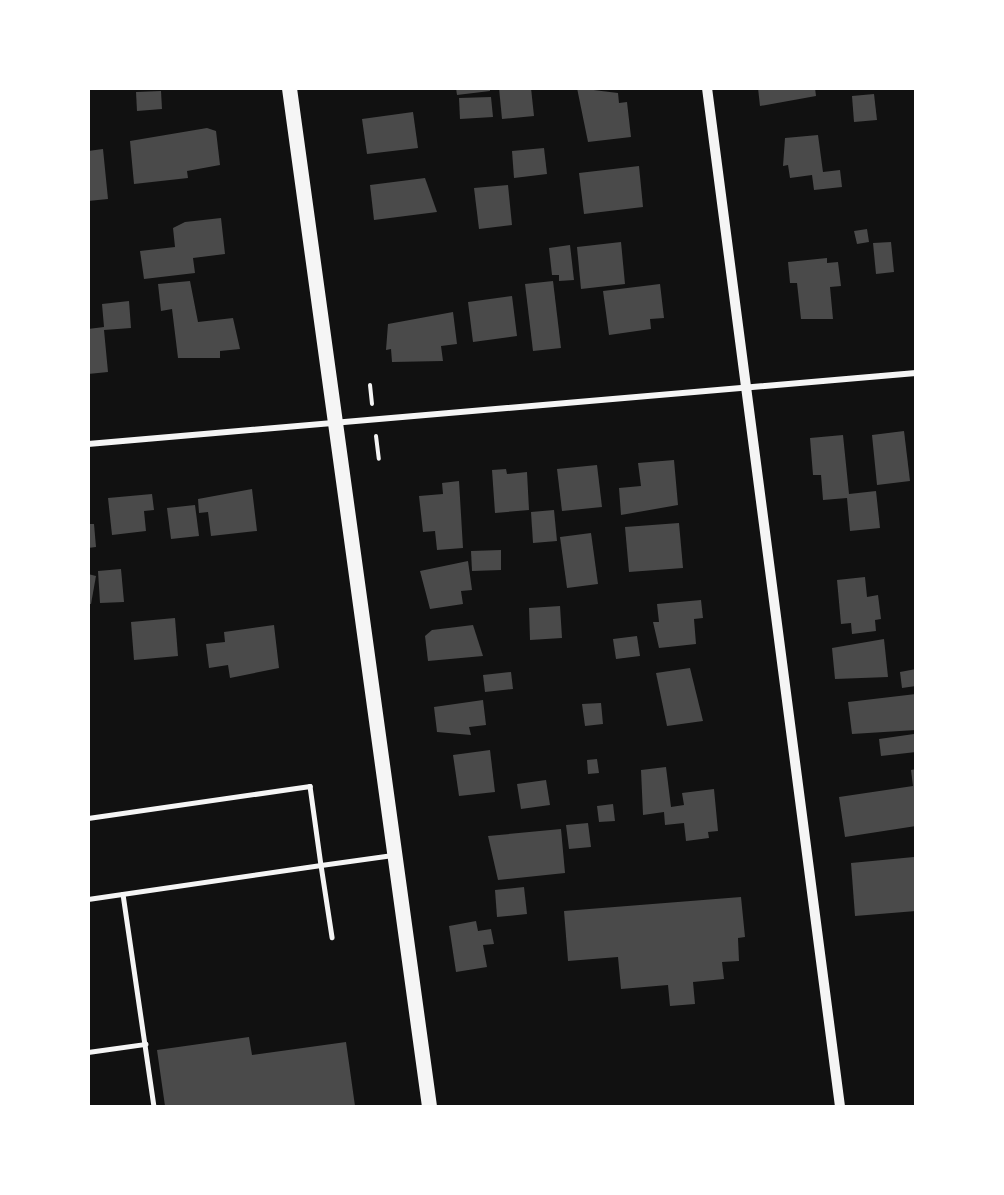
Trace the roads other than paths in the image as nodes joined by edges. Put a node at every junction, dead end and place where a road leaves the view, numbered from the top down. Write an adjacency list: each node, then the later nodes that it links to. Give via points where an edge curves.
1 (290, 88): 5 (main road)
2 (707, 88): 4 (street)
3 (915, 373): 4 (street)
4 (744, 387): 5 (street); 17 (street)
5 (335, 422): 6 (street); 8 (main road)
6 (88, 444)
7 (88, 818): 9 (lane, via 310,786)
8 (394, 854): 9 (lane); 16 (main road)
9 (321, 865): 10 (lane); 12 (lane)
10 (123, 894): 11 (lane); 13 (lane)
11 (88, 899)
12 (332, 937)
13 (145, 1044): 14 (lane); 15 (lane)
14 (88, 1052)
15 (154, 1107)
16 (429, 1107)
17 (840, 1107)

